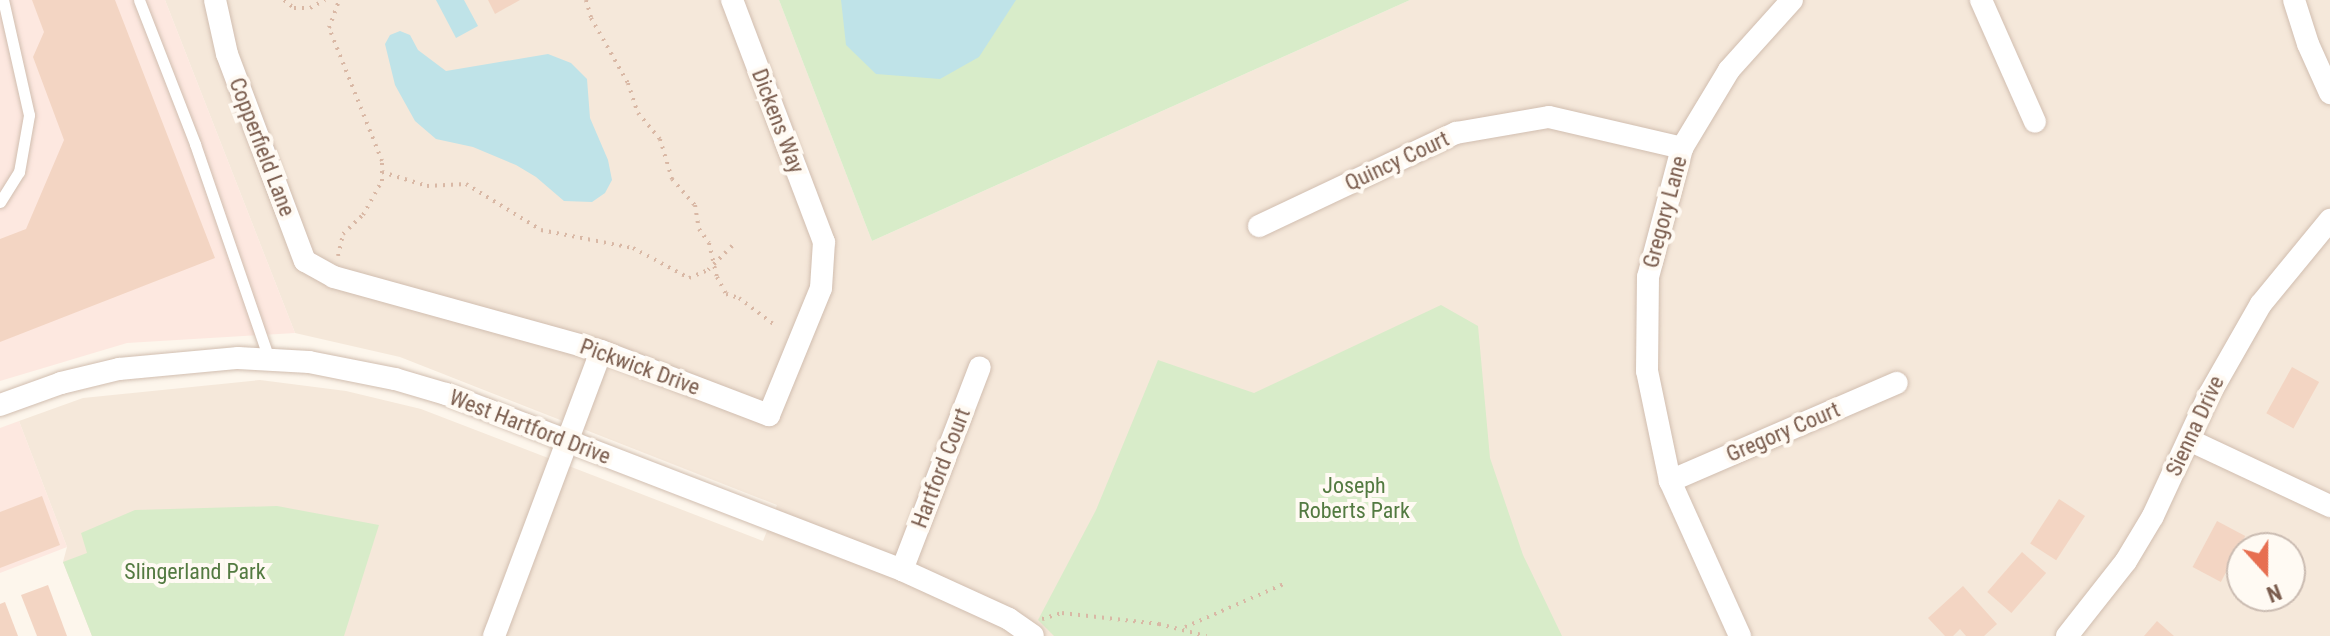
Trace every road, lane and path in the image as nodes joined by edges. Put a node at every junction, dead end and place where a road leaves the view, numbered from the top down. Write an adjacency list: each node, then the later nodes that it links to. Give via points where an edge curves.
1 (3, 0): 16 (lane, via 29,115 19,172)
2 (139, 0): 25 (lane)
3 (215, 0): 22 (street, Copperfield Lane, via 227,54 305,261)
4 (284, 0): 5 (path, via 294,8 310,8)
5 (325, 0)
6 (339, 0): 15 (path, via 329,28)
7 (586, 0): 21 (path, via 638,113 660,139 672,179 695,205)
8 (732, 0): 19 (street, Dickens Way)
9 (1792, 0): 14 (street, Gregory Lane, via 1729,70)
10 (1981, 0): 13 (street)
11 (2294, 0): 12 (street)
12 (2330, 93)
13 (2035, 122)
14 (1682, 148): 18 (street, Quincy Court, via 1549,117 1456,133); 31 (street, Gregory Lane, via 1648,277 1647,371)
15 (382, 172): 21 (path, via 427,186 466,184 541,230 633,248 689,278); 22 (path, via 363,215 343,234)
16 (0, 202)
17 (2330, 220): 29 (street, Sienna Drive, via 2261,304 2231,352)
18 (1259, 226)
19 (824, 242): 24 (street, Pickwick Drive, via 821,288 769,415)
20 (733, 245): 21 (path)
21 (714, 264): 23 (path, via 726,294)
22 (334, 277): 24 (street, Pickwick Drive)
23 (776, 326)
24 (601, 351): 30 (street)
25 (269, 359): 28 (street, West Hartford Drive, via 119,369); 30 (street, West Hartford Drive, via 395,379)
26 (980, 367): 33 (street, Hartford Court)
27 (1897, 383): 31 (street, Gregory Court)
28 (0, 405)
29 (2189, 440): 32 (street); 40 (street, Sienna Drive, via 2126,561)
30 (568, 441): 33 (street, West Hartford Drive); 37 (street)
31 (1670, 481): 39 (street, Gregory Lane)
32 (2330, 506)
33 (902, 570): 36 (street, West Hartford Drive)
34 (1284, 584): 35 (path)
35 (1183, 628): 36 (path, via 1062,613); 38 (path)
36 (1027, 632)
37 (494, 636)
38 (1206, 636)
39 (1740, 636)
40 (2067, 636)

